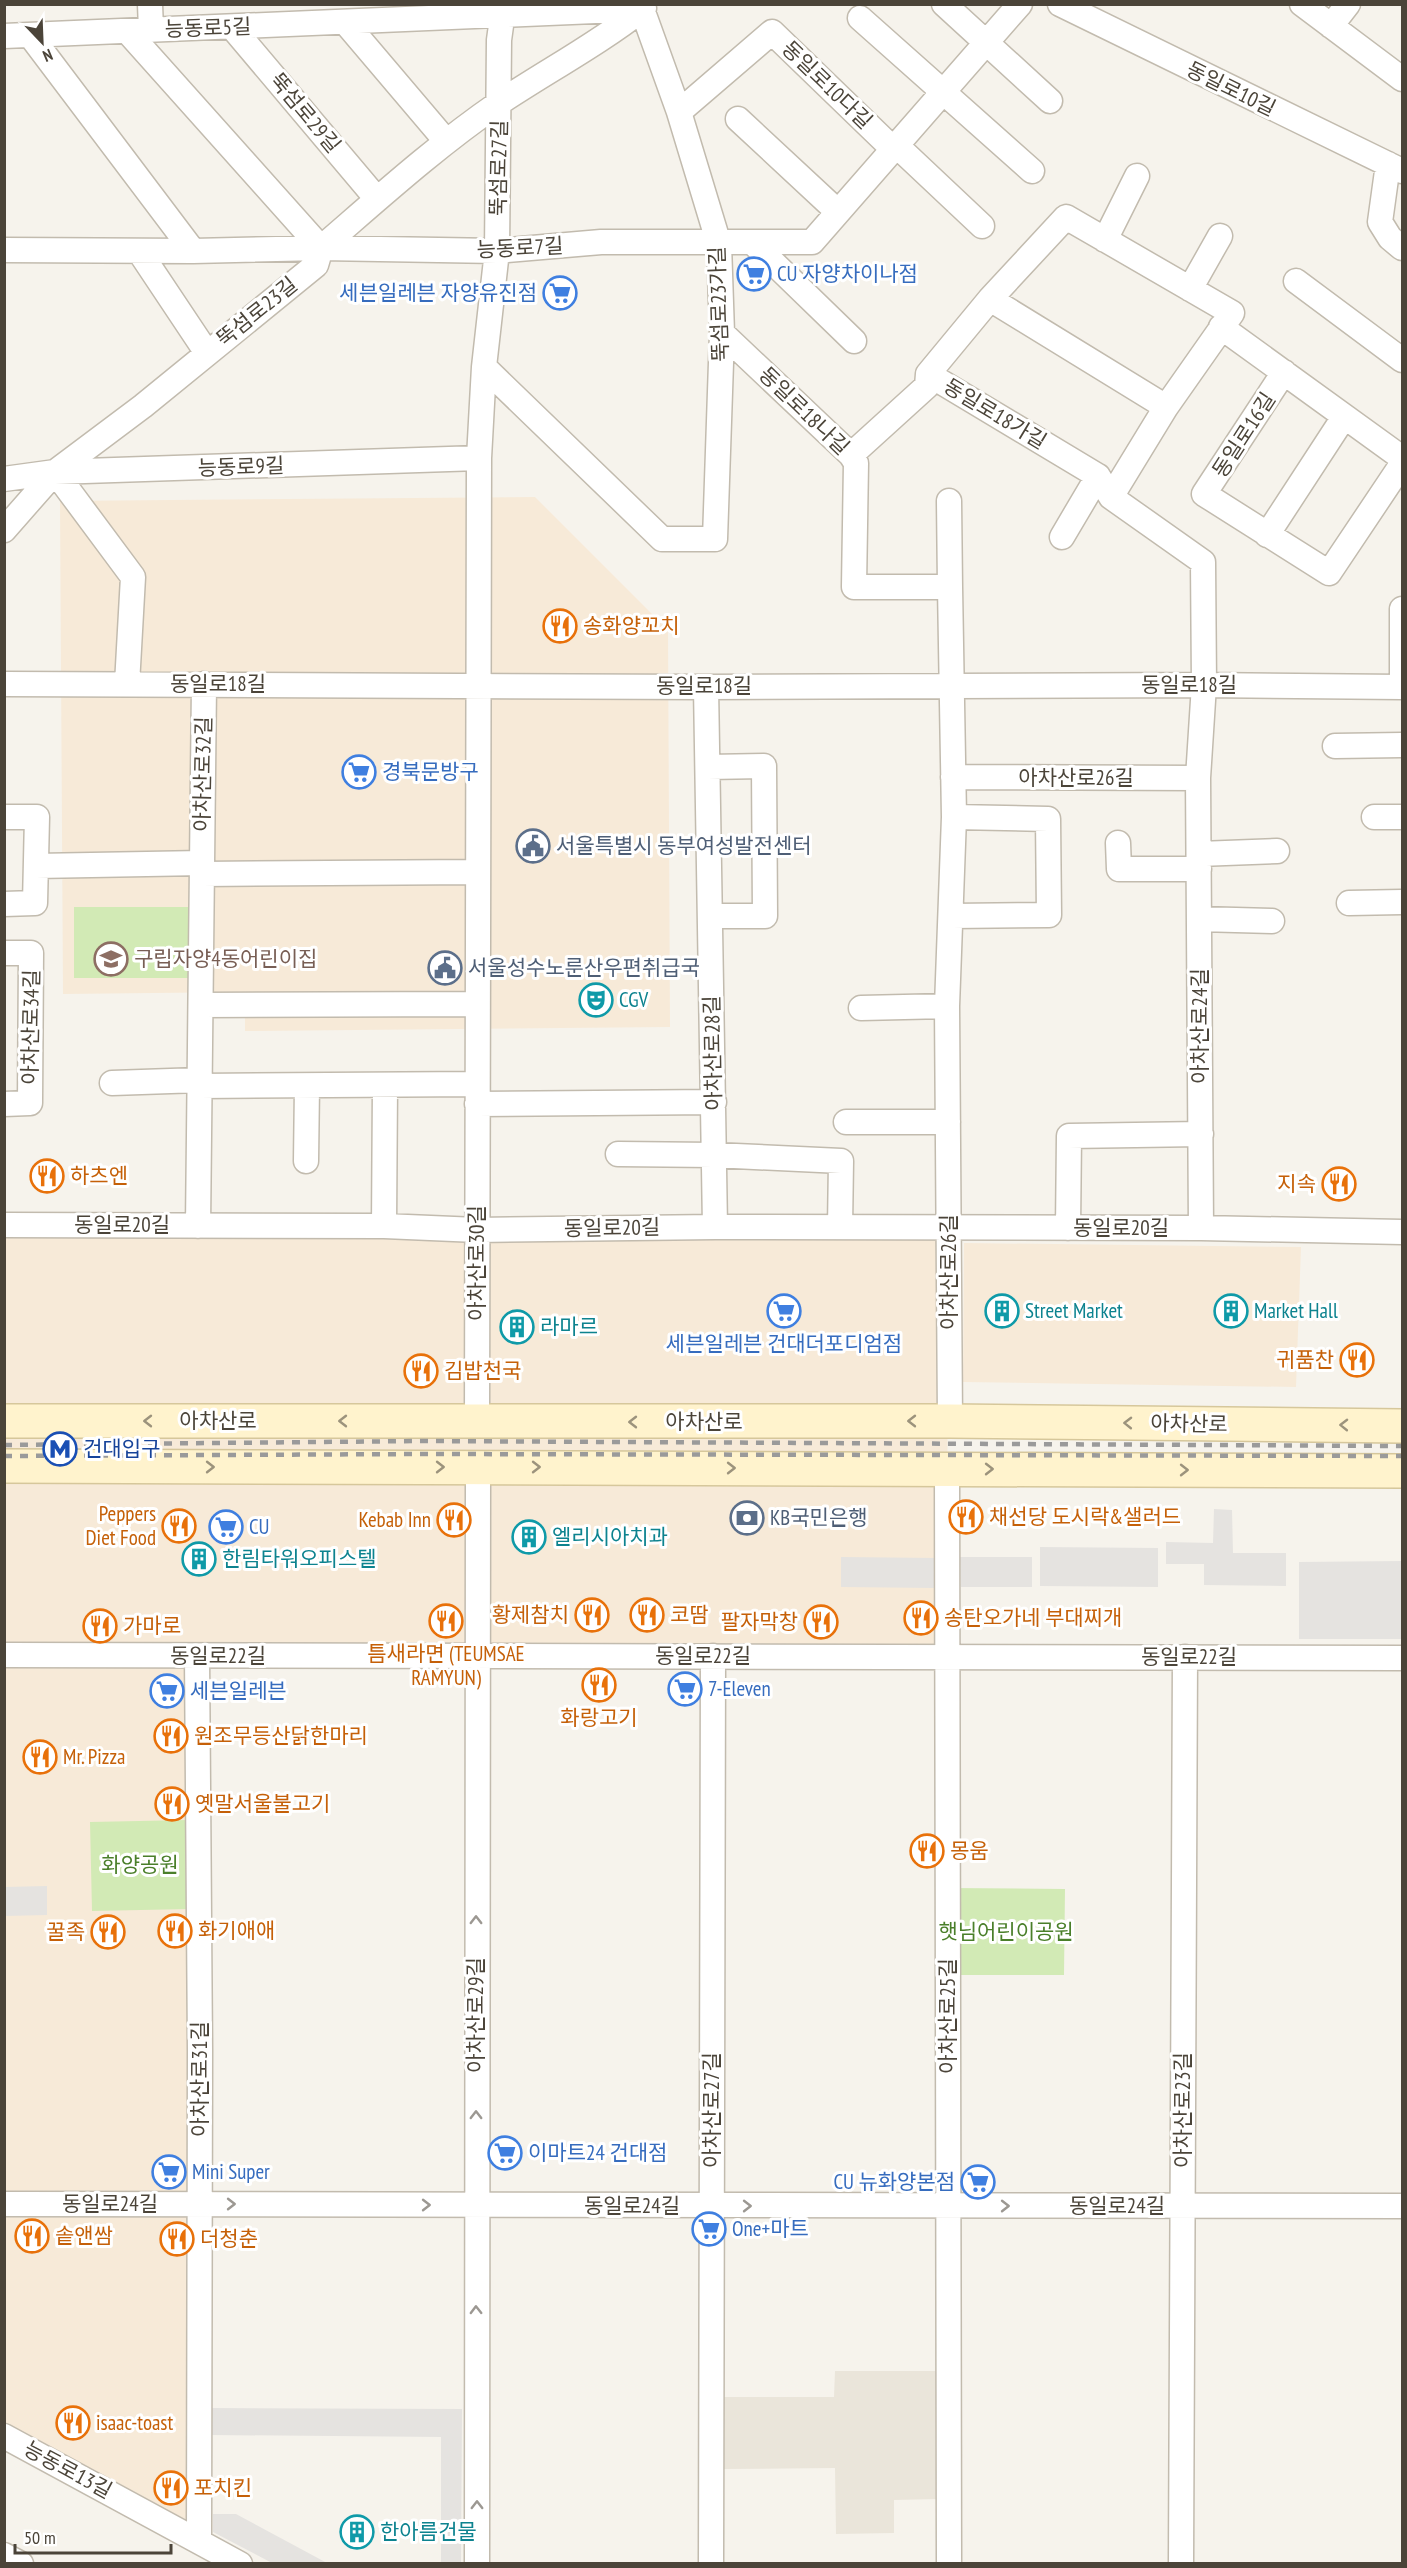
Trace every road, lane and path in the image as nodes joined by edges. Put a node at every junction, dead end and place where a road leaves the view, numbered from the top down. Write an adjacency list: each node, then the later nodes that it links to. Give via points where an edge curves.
1 (150, 4): 15 (street)
2 (390, 4): 12 (street)
3 (944, 4): 19 (street)
4 (1020, 4): 19 (street)
5 (1060, 4): 28 (street, 동일로10길)
6 (1302, 4): 14 (street)
7 (1348, 4): 14 (street)
8 (646, 7): 9 (street, 능동로5길); 23 (street, 뚝섬로23길); 24 (street, 뚝섬로23가길)
9 (503, 10): 12 (street, 능동로5길); 23 (street, 뚝섬로27길, via 499,40)
10 (860, 18): 21 (street)
11 (227, 19): 13 (street, 능동로5길); 15 (street, 능동로5길); 31 (street, 뚝섬로29길)
12 (411, 20): 13 (street, 능동로5길)
13 (345, 22): 26 (street)
14 (1331, 26): 20 (street)
15 (151, 30): 16 (street, 능동로5길)
16 (127, 31): 17 (street, 능동로5길); 38 (street)
17 (30, 35): 18 (street, 능동로5길); 42 (street)
18 (4, 36)
19 (987, 42): 21 (street); 22 (street)
20 (1402, 79)
21 (943, 92): 27 (street); 29 (street)
22 (1050, 101)
23 (500, 103): 26 (street, 뚝섬로23길); 43 (street, 뚝섬로27길)
24 (679, 112): 27 (street, 동일로10다길, via 772,32); 37 (street, 뚝섬로23가길)
25 (738, 119): 32 (street)
26 (446, 141): 31 (street, 뚝섬로23길)
27 (895, 147): 32 (street); 33 (street, 동일로10다길)
28 (1395, 167): 39 (street, via 1380,222)
29 (1032, 171)
30 (1137, 176): 35 (street)
31 (377, 199): 38 (street, 뚝섬로23길)
32 (838, 212): 36 (street, via 812,242)
33 (982, 226)
34 (1220, 236): 45 (street)
35 (1106, 240): 45 (street); 46 (street, via 1066,217)
36 (753, 243): 37 (street); 49 (street)
37 (719, 244): 43 (street, 능동로7길, via 601,242); 48 (street, 뚝섬로23가길)
38 (321, 248): 42 (street, 능동로7길); 43 (street, 능동로7길); 50 (street, 뚝섬로23길, via 316,265)
39 (1402, 248)
40 (4, 250): 41 (street, 능동로7길)
41 (139, 251): 42 (street, 능동로7길); 50 (street)
42 (193, 251)
43 (497, 251): 52 (street, 뚝섬로27길)
44 (1296, 281): 51 (street)
45 (1190, 289): 47 (street, via 1232,313)
46 (990, 299): 54 (street); 55 (street)
47 (1221, 327): 53 (street, 동일로16길); 55 (street)
48 (722, 333): 52 (street, 뚝섬로23가길, via 715,539 662,540); 57 (street, 동일로18나길)
49 (854, 341)
50 (207, 353): 61 (street, 뚝섬로23길)
51 (1402, 360)
52 (484, 367): 58 (street, 뚝섬로27길)
53 (1284, 372): 56 (street, 동일로16길); 67 (street, 동일로16길, via 1204,494)
54 (928, 374): 57 (street, 동일로18가길, via 927,386); 62 (street, 동일로18가길)
55 (1166, 407): 64 (street)
56 (1344, 417): 59 (street, 동일로16길); 67 (street)
57 (851, 455): 69 (street, 동일로18나길, via 856,464 854,587)
58 (479, 458): 61 (street, 능동로9길); 74 (street, 뚝섬로27길)
59 (1402, 458)
60 (1402, 464): 67 (street, 동일로16길, via 1329,573)
61 (55, 472): 63 (street, 능동로9길); 66 (street, 뚝섬로23길); 72 (street, via 133,577)
62 (1098, 476): 64 (street, 동일로18가길); 68 (street)
63 (4, 479)
64 (1111, 497): 76 (street, 동일로18가길, via 1203,562)
65 (949, 501): 69 (street)
66 (4, 530)
67 (1267, 535)
68 (1062, 537)
69 (950, 586): 75 (street)
70 (1402, 609): 78 (street)
71 (4, 684): 72 (street, 동일로18길)
72 (126, 684): 73 (street, 동일로18길)
73 (204, 684): 74 (street, 동일로18길); 92 (street, 아차산로32길)
74 (478, 684): 77 (street, 동일로18길); 93 (street, 아차산로30길)
75 (951, 684): 76 (street, 동일로18길); 77 (street, 동일로18길); 82 (street, 아차산로26길)
76 (1203, 685): 78 (street, 동일로18길); 83 (street, 아차산로24길)
77 (706, 687): 81 (street, 아차산로28길)
78 (1402, 687)
79 (1402, 745): 80 (street)
80 (1335, 746)
81 (708, 766): 97 (street, 아차산로28길); 97 (street, via 764,766 765,916)
82 (953, 777): 83 (street, 아차산로26길); 85 (street, 아차산로26길)
83 (1198, 778): 90 (street, 아차산로24길)
84 (4, 817): 91 (street, via 37,817)
85 (954, 817): 98 (street, 아차산로26길); 98 (street, 아차산로26길, via 1048,819 1049,915)
86 (1374, 817): 87 (street)
87 (1402, 817)
88 (1118, 843): 90 (street, via 1119,868)
89 (1277, 851): 90 (street)
90 (1199, 862): 99 (street, 아차산로24길)
91 (36, 866): 92 (street); 95 (street, via 34,903)
92 (202, 869): 93 (street); 103 (street, 아차산로32길)
93 (477, 872): 102 (street, 아차산로30길)
94 (1402, 902): 96 (street)
95 (4, 903)
96 (1349, 903)
97 (711, 916): 111 (street, 아차산로28길)
98 (952, 916): 104 (street, 아차산로26길)
99 (1199, 919): 100 (street); 115 (street, 아차산로24길)
100 (1272, 921)
101 (4, 953): 112 (street, 아차산로34길, via 32,953 30,1103)
102 (477, 1004): 103 (street); 110 (street, 아차산로30길)
103 (201, 1005): 107 (street, 아차산로32길)
104 (947, 1006): 105 (street); 114 (street, 아차산로26길)
105 (861, 1008)
106 (112, 1083): 107 (street)
107 (200, 1083): 108 (street); 120 (street, 아차산로32길)
108 (307, 1086): 109 (street); 118 (street)
109 (385, 1086): 110 (street); 121 (street)
110 (477, 1094): 111 (street); 127 (street, 아차산로30길)
111 (714, 1102): 117 (street, 아차산로28길)
112 (4, 1104)
113 (846, 1122): 114 (street)
114 (948, 1122): 124 (street, 아차산로26길)
115 (1201, 1134): 125 (street, via 1070,1136); 126 (street, 아차산로24길)
116 (618, 1154): 117 (street)
117 (714, 1155): 122 (street, 아차산로28길); 123 (street, via 841,1161)
118 (306, 1161)
119 (4, 1225): 120 (street, 동일로20길)
120 (198, 1226): 121 (street, 동일로20길)
121 (384, 1226): 127 (street, 동일로20길)
122 (715, 1227): 123 (street, 동일로20길); 127 (street, 동일로20길)
123 (840, 1227): 124 (street, 동일로20길)
124 (948, 1227): 125 (street, 동일로20길); 131 (street, 아차산로26길)
125 (1068, 1227): 126 (street, 동일로20길)
126 (1201, 1228): 128 (street, 동일로20길)
127 (477, 1230): 130 (street, 아차산로30길)
128 (1402, 1232)
129 (4, 1421): 134 (main road, 아차산로, one-way to 129)
130 (477, 1421): 131 (main road, 아차산로, one-way to 130); 134 (main road, 아차산로)
131 (950, 1421): 132 (main road, 아차산로, one-way to 131)
132 (1402, 1426)
133 (4, 1443): 134 (main road)
134 (395, 1445): 135 (main road, 아차산로, one-way to 134); 136 (main road, 아차산로, one-way to 136)
135 (4, 1467)
136 (478, 1467): 137 (main road, 아차산로, one-way to 137); 141 (street, 아차산로29길)
137 (947, 1469): 138 (main road, 아차산로, one-way to 138); 143 (street, 아차산로25길)
138 (1402, 1471)
139 (4, 1655): 140 (street, 동일로22길)
140 (196, 1656): 141 (street, 동일로22길); 147 (street, 아차산로31길)
141 (477, 1656): 142 (street, 동일로22길); 148 (street, 아차산로29길, one-way to 141)
142 (713, 1656): 143 (street, 동일로22길); 149 (street, 아차산로27길)
143 (947, 1657): 144 (street, 동일로22길); 150 (street, 아차산로25길)
144 (1185, 1657): 145 (street, 동일로22길); 151 (street, 아차산로23길)
145 (1402, 1658)
146 (4, 2204): 147 (street, 동일로24길)
147 (199, 2204): 148 (street, 동일로24길, one-way to 148); 154 (street, 아차산로31길)
148 (476, 2205): 149 (street, 동일로24길); 158 (street, 아차산로29길, one-way to 148)
149 (712, 2206): 150 (street, 동일로24길, one-way to 150); 159 (street, 아차산로27길)
150 (948, 2206): 151 (street, 동일로24길, one-way to 151); 160 (street, 아차산로25길)
151 (1182, 2206): 152 (street, 동일로24길); 161 (street, 아차산로23길)
152 (1402, 2206)
153 (4, 2436): 154 (street, 능동로13길)
154 (199, 2539): 156 (street, 능동로13길)
155 (4, 2555): 157 (street)
156 (230, 2561)
157 (21, 2564)
158 (477, 2564)
159 (711, 2564)
160 (949, 2564)
161 (1181, 2564)

